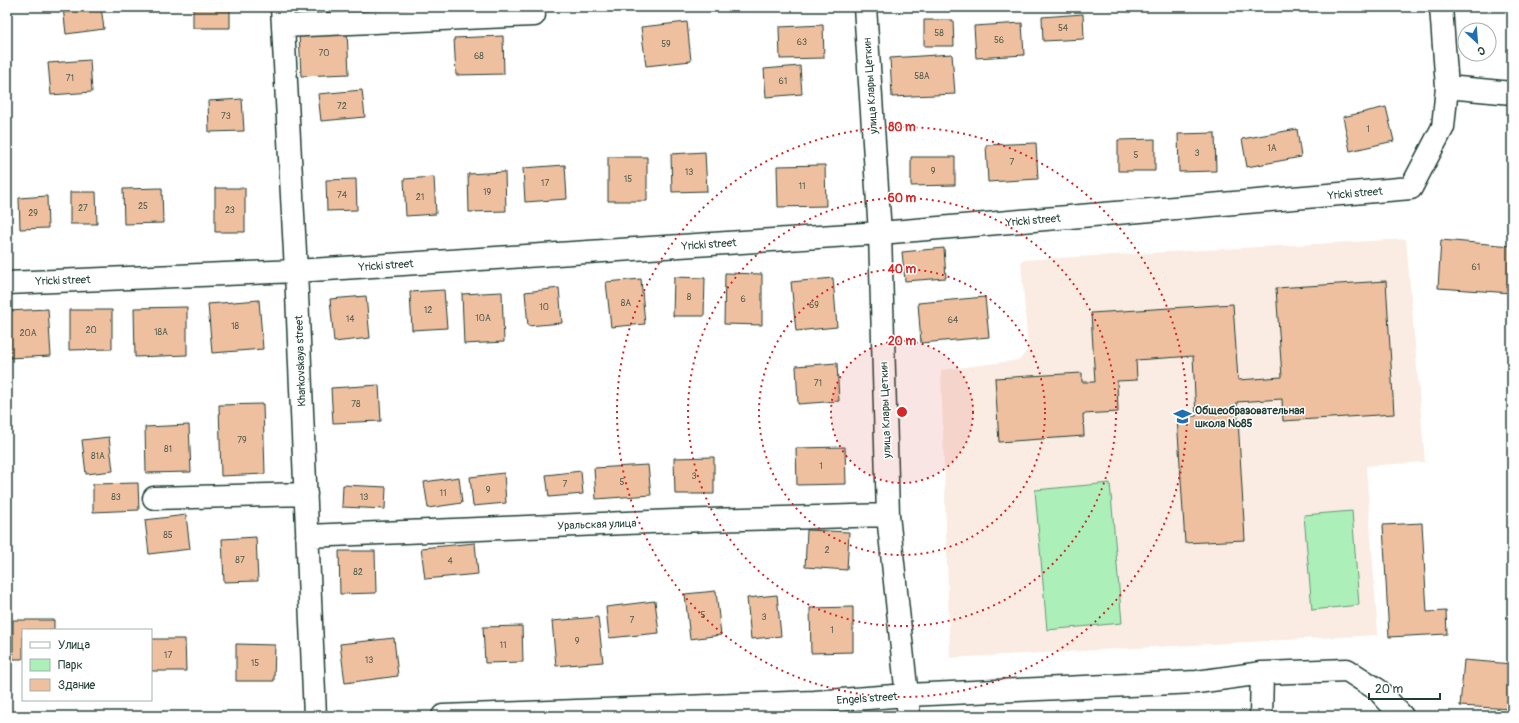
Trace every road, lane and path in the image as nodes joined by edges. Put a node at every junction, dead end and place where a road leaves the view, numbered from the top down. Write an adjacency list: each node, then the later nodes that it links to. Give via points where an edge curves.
1 (865, 7): 7 (street, улица Клары Цеткин)
2 (1441, 7): 5 (street)
3 (534, 15): 4 (street)
4 (282, 16): 8 (street, Kharkovskaya street)
5 (1447, 87): 6 (street); 7 (street, Yricki street, via 1443,127 1411,188)
6 (1512, 93)
7 (880, 233): 8 (street, Yricki street); 12 (street, улица Клары Цеткин)
8 (296, 271): 9 (street, Yricki street); 10 (street, Kharkovskaya street)
9 (7, 283)
10 (306, 494): 11 (street); 13 (street, Kharkovskaya street)
11 (154, 498)
12 (888, 515): 13 (street, Уральская улица); 15 (street, улица Клары Цеткин)
13 (307, 536): 16 (street, Kharkovskaya street)
14 (1262, 672): 15 (street, Engels street, via 1197,682); 19 (street); 20 (street, Engels street, via 1348,670 1378,690)
15 (908, 695): 17 (street, Engels street, via 815,702); 18 (street, улица Клары Цеткин)
16 (315, 716)
17 (443, 716)
18 (909, 716)
19 (1261, 716)
20 (1402, 716)

